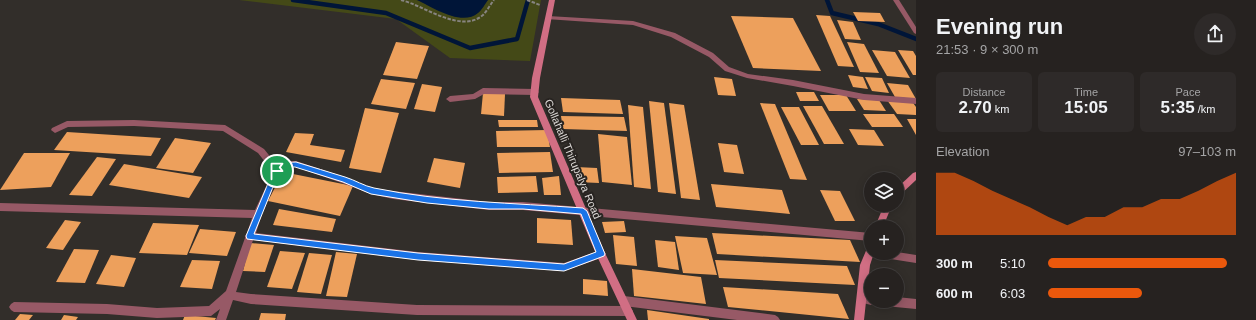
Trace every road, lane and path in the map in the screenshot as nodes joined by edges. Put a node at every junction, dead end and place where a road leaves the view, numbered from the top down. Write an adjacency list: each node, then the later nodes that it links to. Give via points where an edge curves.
1 (401, 0): 2 (path, via 423,7 448,20 460,22 482,17)
2 (494, 0)
3 (552, 0): 5 (street, Gollahalli Thirupalya Road)
4 (896, 0): 6 (street)
5 (548, 18): 7 (street, Gollahalli Thirupalya Road); 9 (street, via 633,23 689,43 711,55 727,68 747,76 864,97)
6 (916, 32)
7 (534, 92): 8 (street, via 483,90 475,96); 15 (street, Gollahalli Thirupalya Road)
8 (450, 99)
9 (916, 101)
10 (55, 130): 11 (street, via 67,124 134,123 224,128 261,151)
11 (277, 171): 15 (street, via 282,164 296,164 371,191 489,206); 16 (street)
12 (916, 175): 13 (street)
13 (904, 186)
14 (0, 207): 16 (street)
15 (583, 211): 17 (street); 19 (street, Gollahalli Thirupalya Road)
16 (258, 214): 18 (street)
17 (864, 235)
18 (249, 236): 19 (street, via 418,256 564,267); 22 (street)
19 (601, 254): 23 (street, Gollahalli Thirupalya Road)
20 (904, 257): 21 (street)
21 (916, 259)
22 (228, 295): 26 (street, via 211,311 157,313); 28 (street, via 251,299 417,310); 29 (street)
23 (624, 301): 28 (street, Gollahalli Thirupalya Road); 30 (street)
24 (904, 303): 25 (street)
25 (916, 304)
26 (14, 307)
27 (864, 307): 31 (street)
28 (630, 315)
29 (221, 320)
30 (775, 320)
31 (859, 320)

